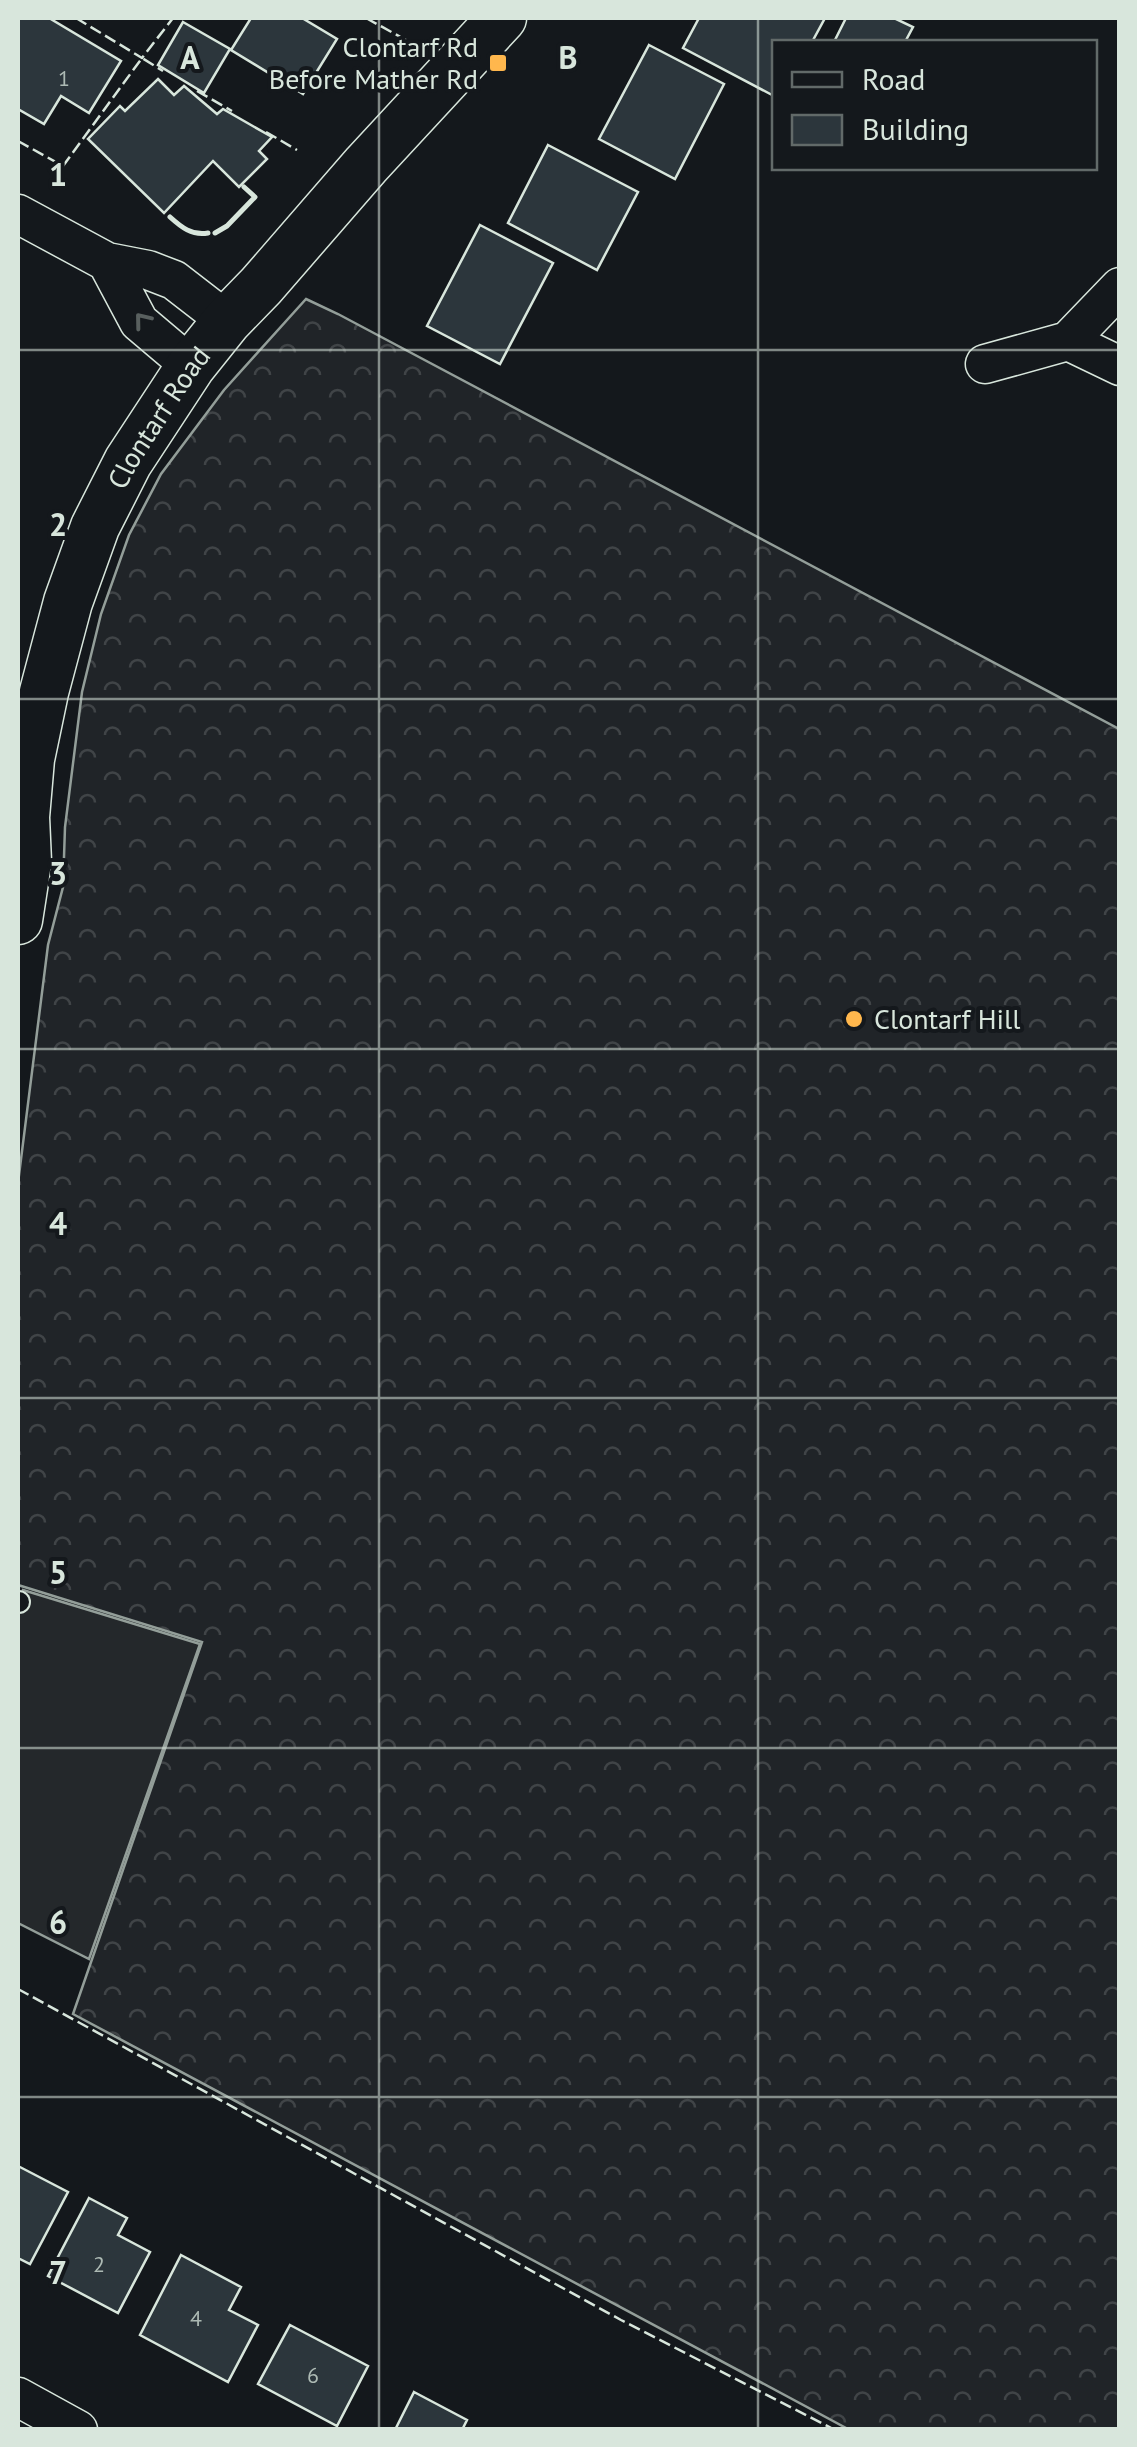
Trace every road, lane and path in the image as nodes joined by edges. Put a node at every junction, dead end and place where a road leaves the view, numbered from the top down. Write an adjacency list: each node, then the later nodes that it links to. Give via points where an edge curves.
1 (502, 18): 5 (street, Clontarf Road)
2 (18, 214): 3 (street)
3 (108, 262): 5 (street, via 174,280); 8 (street, one-way to 3, via 139,322)
4 (1120, 287): 6 (street)
5 (227, 321): 8 (street, Clontarf Road)
6 (1068, 341): 7 (street); 9 (street)
7 (985, 364)
8 (190, 366): 10 (street, Clontarf Road, via 94,526 68,602 30,759)
9 (1120, 366)
10 (18, 920)
11 (18, 2397): 12 (street)
12 (78, 2430)

